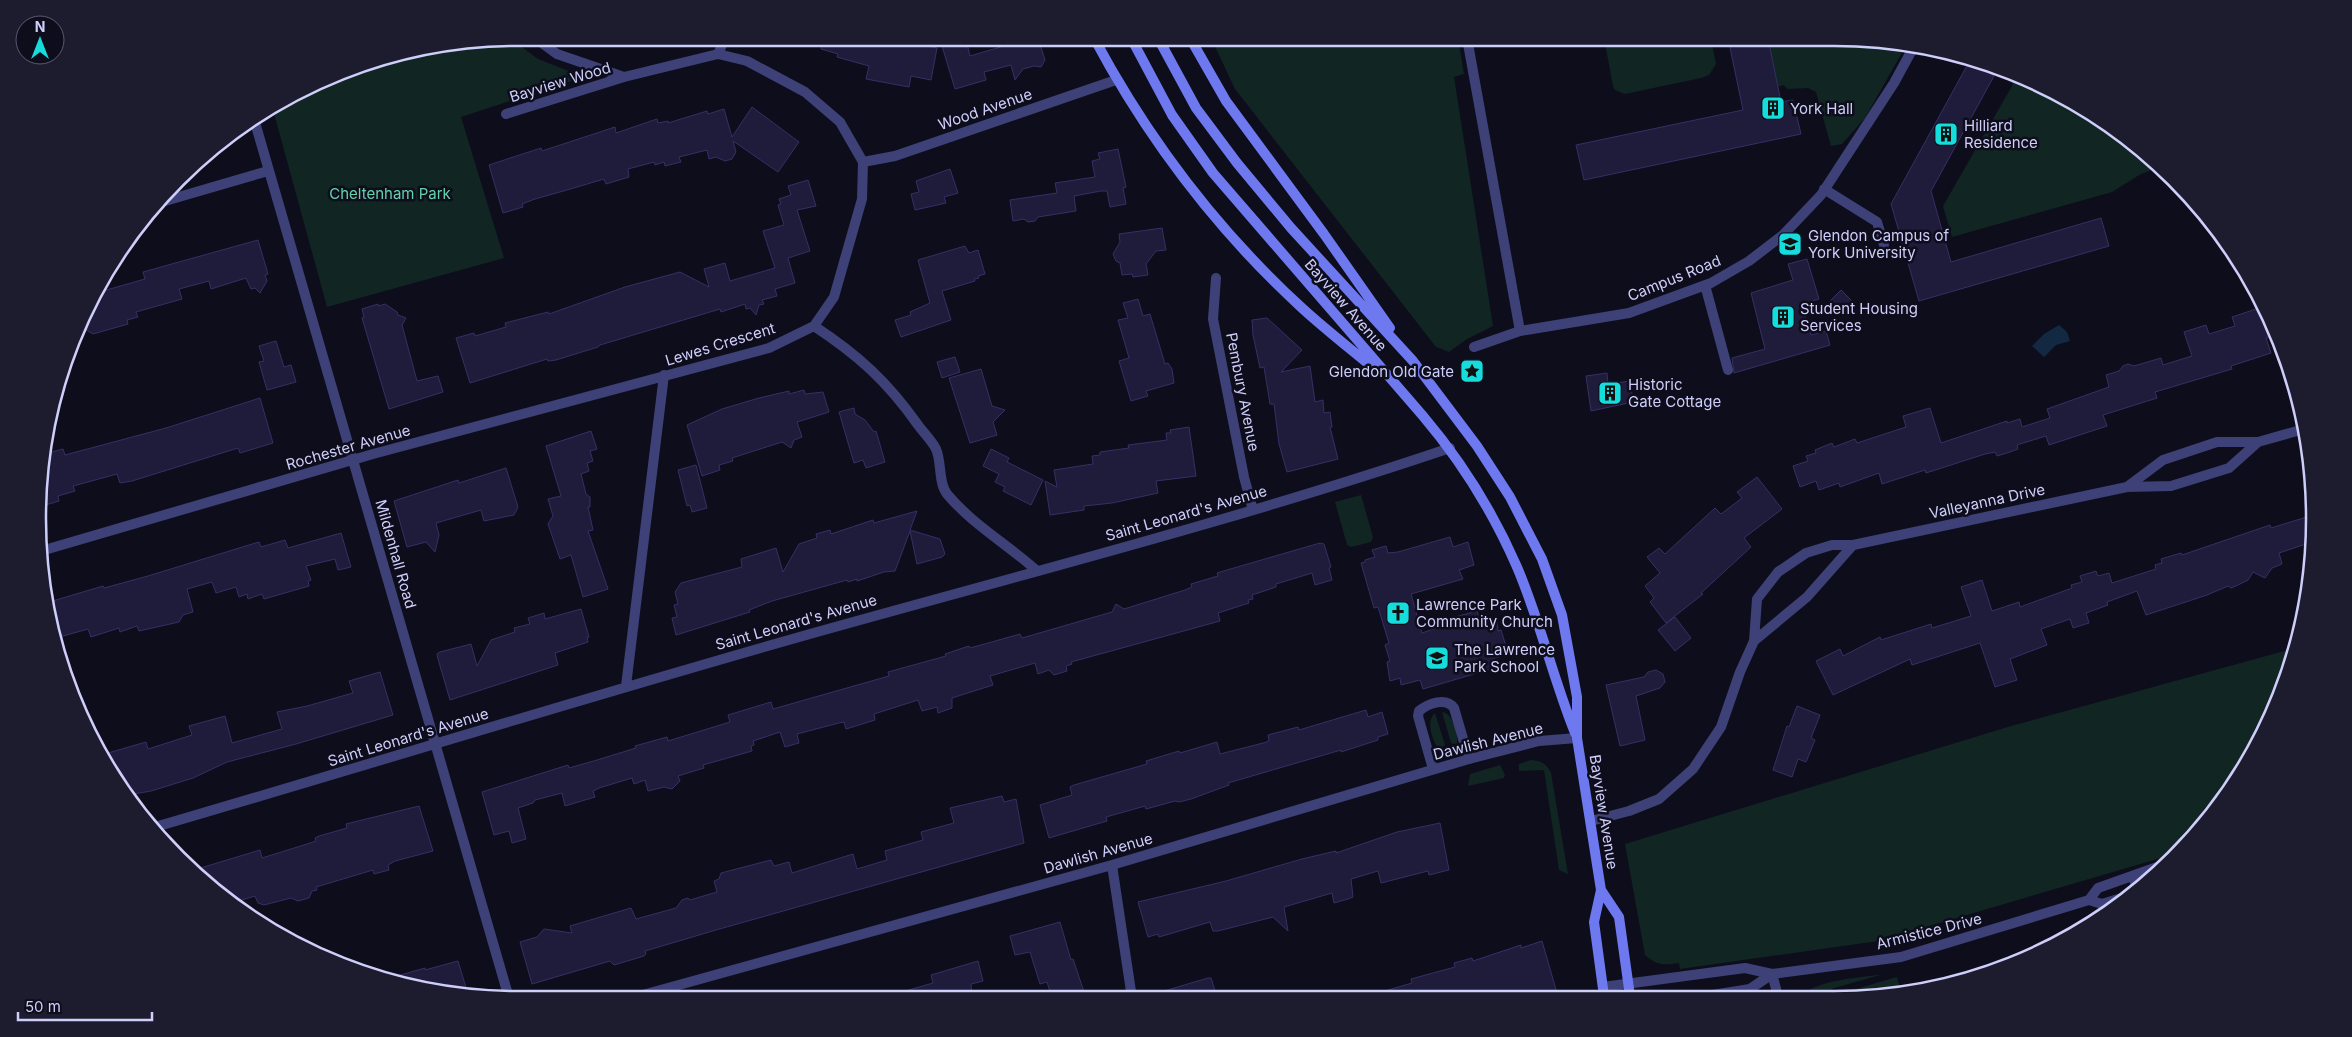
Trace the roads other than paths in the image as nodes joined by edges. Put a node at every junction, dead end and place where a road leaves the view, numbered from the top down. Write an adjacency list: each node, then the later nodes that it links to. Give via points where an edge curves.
1 (546, 46): 10 (street, Bayview Wood, via 557,54)
2 (722, 46): 9 (street)
3 (1098, 46): 11 (main road)
4 (1135, 46): 27 (main road, Bayview Avenue, via 1172,115 1213,173)
5 (1162, 46): 24 (main road, Bayview Avenue, via 1196,108 1237,163 1291,228)
6 (1194, 46): 24 (main road, via 1226,102)
7 (1468, 46): 22 (street)
8 (1911, 53): 16 (street, Campus Road)
9 (718, 54): 10 (street, Bayview Wood); 14 (street, via 746,60 805,92 840,122)
10 (624, 77): 12 (street, Bayview Wood)
11 (1116, 80): 14 (street, Wood Avenue, via 895,156); 27 (main road, via 1144,125 1228,232 1302,308)
12 (506, 114)
13 (256, 126): 15 (street, Mildenhall Road)
14 (863, 162): 21 (street, via 862,199 853,235 834,297)
15 (268, 171): 17 (street); 31 (street, Mildenhall Road)
16 (1824, 189): 18 (street, via 1877,222); 20 (street, Campus Road, via 1783,235 1749,261)
17 (171, 199)
18 (1884, 245)
19 (1216, 278): 33 (street, Pembury Avenue, via 1212,319)
20 (1705, 285): 22 (street, Campus Road, via 1629,313); 25 (street)
21 (814, 326): 26 (street, Lewes Crescent, via 769,348); 36 (street, via 851,351 904,405 936,450 945,492 978,525)
22 (1520, 332): 23 (street, Campus Road)
23 (1474, 347)
24 (1413, 361): 39 (main road, Bayview Avenue, via 1478,446 1510,497 1542,559 1571,652 1577,696)
25 (1728, 370)
26 (664, 375): 31 (street, Rochester Avenue); 38 (street, Lewes Crescent)
27 (1403, 394): 30 (main road, Bayview Avenue)
28 (2298, 430): 29 (street, Valleyanna Drive)
29 (2258, 442): 32 (street, Valleyanna Drive, via 2217,442 2172,457); 32 (street, Valleyanna Drive, via 2229,468 2170,486)
30 (1450, 448): 33 (street, Saint Leonard's Avenue); 39 (main road, Bayview Avenue, via 1497,525 1517,568)
31 (353, 460): 35 (street, Rochester Avenue); 40 (street, Mildenhall Road)
32 (2127, 487): 34 (street, Valleyanna Drive)
33 (1253, 510): 36 (street, Saint Leonard's Avenue)
34 (1853, 545): 37 (street, Valleyanna Drive, via 1807,597); 37 (street, Valleyanna Drive, via 1832,546 1806,553 1778,572 1757,599)
35 (47, 549)
36 (1036, 570): 38 (street, Saint Leonard's Avenue)
37 (1754, 641): 43 (street, Valleyanna Drive, via 1721,727 1693,769 1652,802)
38 (626, 686): 40 (street, Saint Leonard's Avenue)
39 (1577, 738): 41 (street, Dawlish Avenue, via 1540,741); 43 (main road, Bayview Avenue)
40 (436, 745): 44 (street, Saint Leonard's Avenue); 54 (street, Mildenhall Road)
41 (1469, 760): 42 (street, Dawlish Avenue); 42 (street, via 1454,708 1450,702 1444,701 1424,707 1418,716)
42 (1433, 769): 45 (street, Dawlish Avenue)
43 (1591, 821): 49 (main road, Bayview Avenue)
44 (160, 826)
45 (1112, 865): 55 (street, Dawlish Avenue); 56 (street)
46 (2149, 870): 47 (street, Armistice Drive)
47 (2132, 876): 48 (street); 50 (street, Armistice Drive, via 2098,888)
48 (2135, 882)
49 (1601, 890): 53 (main road, Bayview Avenue, via 1619,917); 57 (main road, Bayview Avenue, via 1594,922)
50 (2089, 900): 51 (street, Armistice Drive, via 2102,904); 52 (street, Armistice Drive, via 1901,956)
51 (2108, 902)
52 (1772, 974): 53 (street, Armistice Drive, via 1746,968); 60 (street, Armistice Drive, via 1750,990); 61 (street)
53 (1629, 983): 58 (street, Armistice Drive); 59 (main road, Bayview Avenue)
54 (507, 991)
55 (657, 991)
56 (1131, 991)
57 (1604, 991)
58 (1607, 991)
59 (1630, 991)
60 (1743, 991)
61 (1777, 991)

